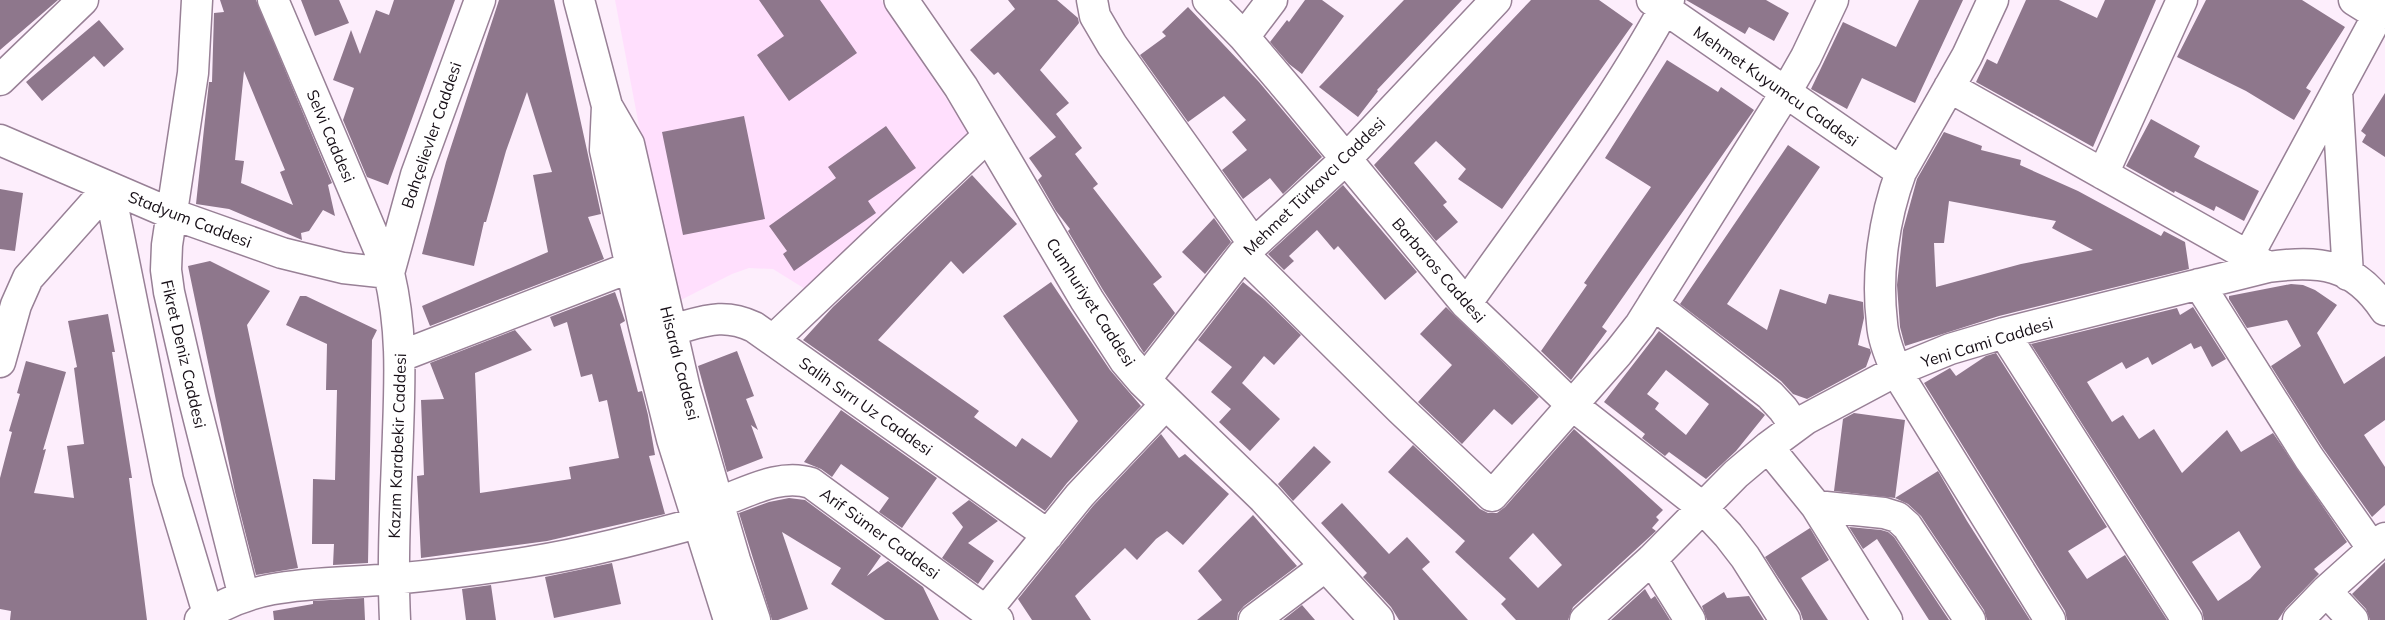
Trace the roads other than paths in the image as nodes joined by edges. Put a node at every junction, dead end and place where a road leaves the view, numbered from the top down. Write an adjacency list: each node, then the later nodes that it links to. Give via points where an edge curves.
1 (83, 0): 17 (street)
2 (197, 0): 28 (street, Fikret Deniz Caddesi, via 193,73)
3 (480, 0): 32 (street, Bahçelievler Caddesi, via 419,165)
4 (579, 0): 21 (street, Hisardı Caddesi)
5 (901, 0): 22 (main road, Cumhuriyet Caddesi)
6 (1092, 0): 29 (street, via 1095,16 1112,45)
7 (1208, 0): 16 (street, Barbaros Caddesi)
8 (1272, 0): 16 (street)
9 (1496, 0): 24 (street, Mehmet Türkavcı Caddesi)
10 (1833, 0): 20 (street)
11 (1993, 0): 18 (street)
12 (2182, 0): 26 (street)
13 (280, 2): 32 (street, Selvi Caddesi)
14 (1662, 3): 20 (street, Mehmet Kuyumcu Caddesi); 35 (street, via 1580,143)
15 (2372, 6): 19 (street)
16 (1244, 37): 24 (street, Barbaros Caddesi)
17 (0, 80)
18 (1949, 87): 25 (street); 26 (street)
19 (2337, 90): 30 (street); 33 (street)
20 (1786, 92): 25 (street, Mehmet Kuyumcu Caddesi); 36 (street)
21 (607, 106): 31 (street, Hisardı Caddesi, via 605,150); 38 (street, Hisardı Caddesi, via 629,144)
22 (989, 135): 40 (street); 44 (main road, Cumhuriyet Caddesi, via 1087,300 1126,360)
23 (0, 140): 27 (street, Stadyum Caddesi)
24 (1346, 159): 29 (street, Mehmet Türkavcı Caddesi); 35 (street, Barbaros Caddesi)
25 (1901, 172): 43 (street, via 1888,218 1881,285 1881,323)
26 (2103, 174): 30 (street)
27 (109, 187): 28 (street, Stadyum Caddesi); 42 (street, via 28,278); 61 (street, via 168,480)
28 (172, 214): 32 (street, Stadyum Caddesi, via 282,253 344,268); 58 (street, Fikret Deniz Caddesi, via 165,270 169,292)
29 (1248, 249): 44 (street, Mehmet Türkavcı Caddesi); 45 (street, via 1401,410 1492,496)
30 (2258, 262): 33 (street, Yeni Cami Caddesi, via 2316,263); 34 (street, Yeni Cami Caddesi)
31 (631, 267): 41 (street); 51 (street, Hisardı Caddesi, via 672,439)
32 (388, 273): 41 (street, Kazım Karabekir Caddesi, via 397,305)
33 (2348, 275): 37 (street, Yeni Cami Caddesi, via 2362,284)
34 (2199, 284): 39 (street, Yeni Cami Caddesi); 53 (street, via 2309,458)
35 (1466, 304): 45 (street, Barbaros Caddesi)
36 (1653, 304): 45 (street, via 1618,353); 46 (street, via 1770,395)
37 (2385, 310)
38 (671, 330): 40 (street, Salih Sırrı Uz Caddesi, via 727,318 754,327); 48 (street, Hisardı Caddesi)
39 (2004, 333): 43 (street, Yeni Cami Caddesi); 72 (street)
40 (773, 340): 52 (street, Salih Sırrı Uz Caddesi)
41 (401, 356): 56 (street, Kazım Karabekir Caddesi)
42 (0, 362)
43 (1896, 371): 46 (street, Yeni Cami Caddesi); 71 (street)
44 (1156, 392): 52 (street, Mehmet Türkavcı Caddesi); 55 (main road, Cumhuriyet Caddesi)
45 (1572, 405): 50 (street, Barbaros Caddesi)
46 (1795, 426): 47 (street, Yeni Cami Caddesi)
47 (1768, 447): 49 (street); 50 (street, Yeni Cami Caddesi)
48 (719, 502): 60 (street, Arif Sümer Caddesi, via 779,480 811,483); 65 (street, Hisardı Caddesi)
49 (1816, 506): 69 (street); 70 (street, via 1897,517)
50 (1702, 507): 54 (street, Yeni Cami Caddesi); 68 (street, Barbaros Caddesi, via 1745,557)
51 (697, 523): 56 (street, via 531,561); 64 (street, Hisardı Caddesi)
52 (1048, 535): 60 (street, Mehmet Türkavcı Caddesi)
53 (2379, 543): 57 (street)
54 (1652, 559): 59 (street, Yeni Cami Caddesi); 67 (street)
55 (1328, 565): 62 (main road, Cumhuriyet Caddesi); 66 (street)
56 (393, 579): 58 (street, via 286,586); 63 (street, Kazım Karabekir Caddesi)
57 (2326, 591): 73 (street); 74 (street)
58 (244, 597): 61 (street)
59 (1602, 614)
60 (992, 616)
61 (206, 618)
62 (1373, 618)
63 (395, 620)
64 (729, 620)
65 (755, 620)
66 (1254, 620)
67 (1690, 620)
68 (1785, 620)
69 (1887, 620)
70 (1970, 620)
71 (2050, 620)
72 (2187, 620)
73 (2298, 620)
74 (2353, 620)

